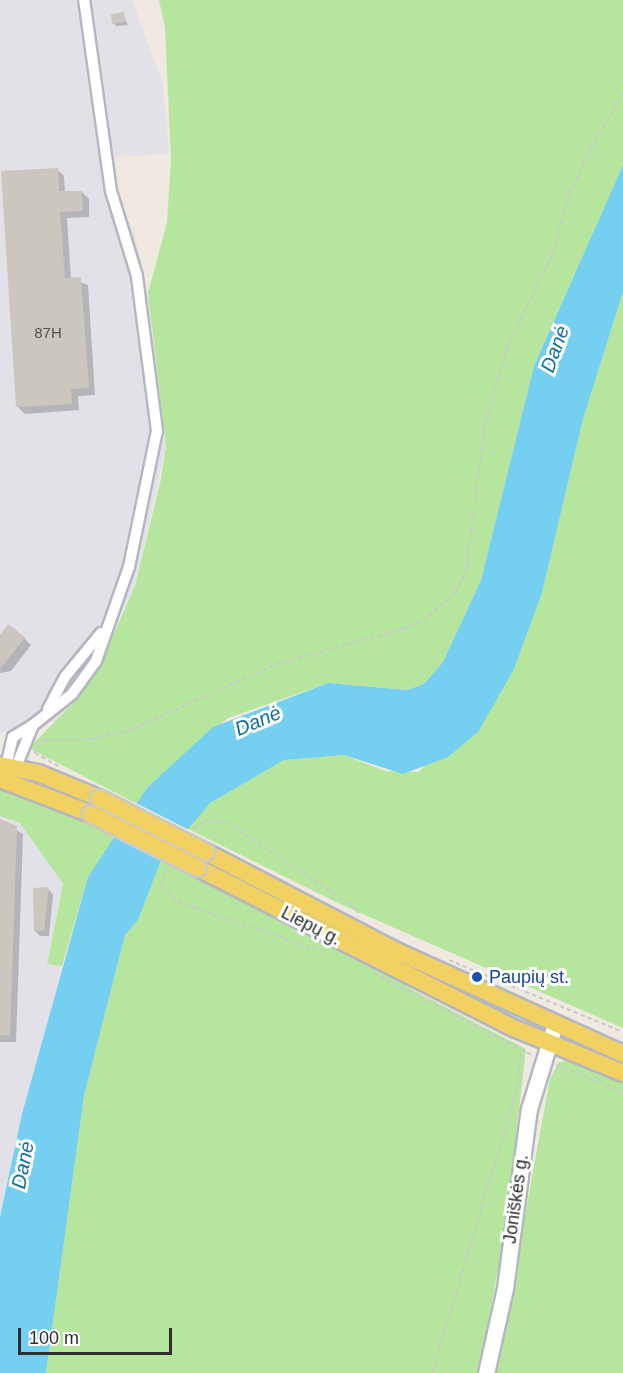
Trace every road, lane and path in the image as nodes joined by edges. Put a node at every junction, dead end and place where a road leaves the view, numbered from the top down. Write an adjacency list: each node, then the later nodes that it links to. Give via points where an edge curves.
1 (84, 0): 3 (street, via 111,191 137,276 157,430 135,545)
2 (623, 94): 5 (path, via 591,147 552,253 507,347 485,424 466,570 455,593 423,621 402,629 276,664 133,729 91,739 45,740)
3 (103, 631): 4 (street, via 65,677); 4 (street, via 85,678)
4 (48, 710): 6 (street, via 33,725)
5 (34, 753)
6 (6, 773): 10 (main road, Liepų g., bridge, via 99,798); 12 (main road, Liepų g., bridge)
7 (359, 917): 8 (path)
8 (370, 923)
9 (444, 958): 11 (path)
10 (554, 1027): 12 (main road, Joniškės g.); 14 (main road, Liepų g.)
11 (623, 1032)
12 (547, 1043): 15 (main road, Liepų g.); 17 (main road, Joniškės g., via 529,1109 505,1288)
13 (522, 1051): 16 (path, via 517,1089)
14 (623, 1054)
15 (623, 1073)
16 (432, 1373)
17 (486, 1373)

